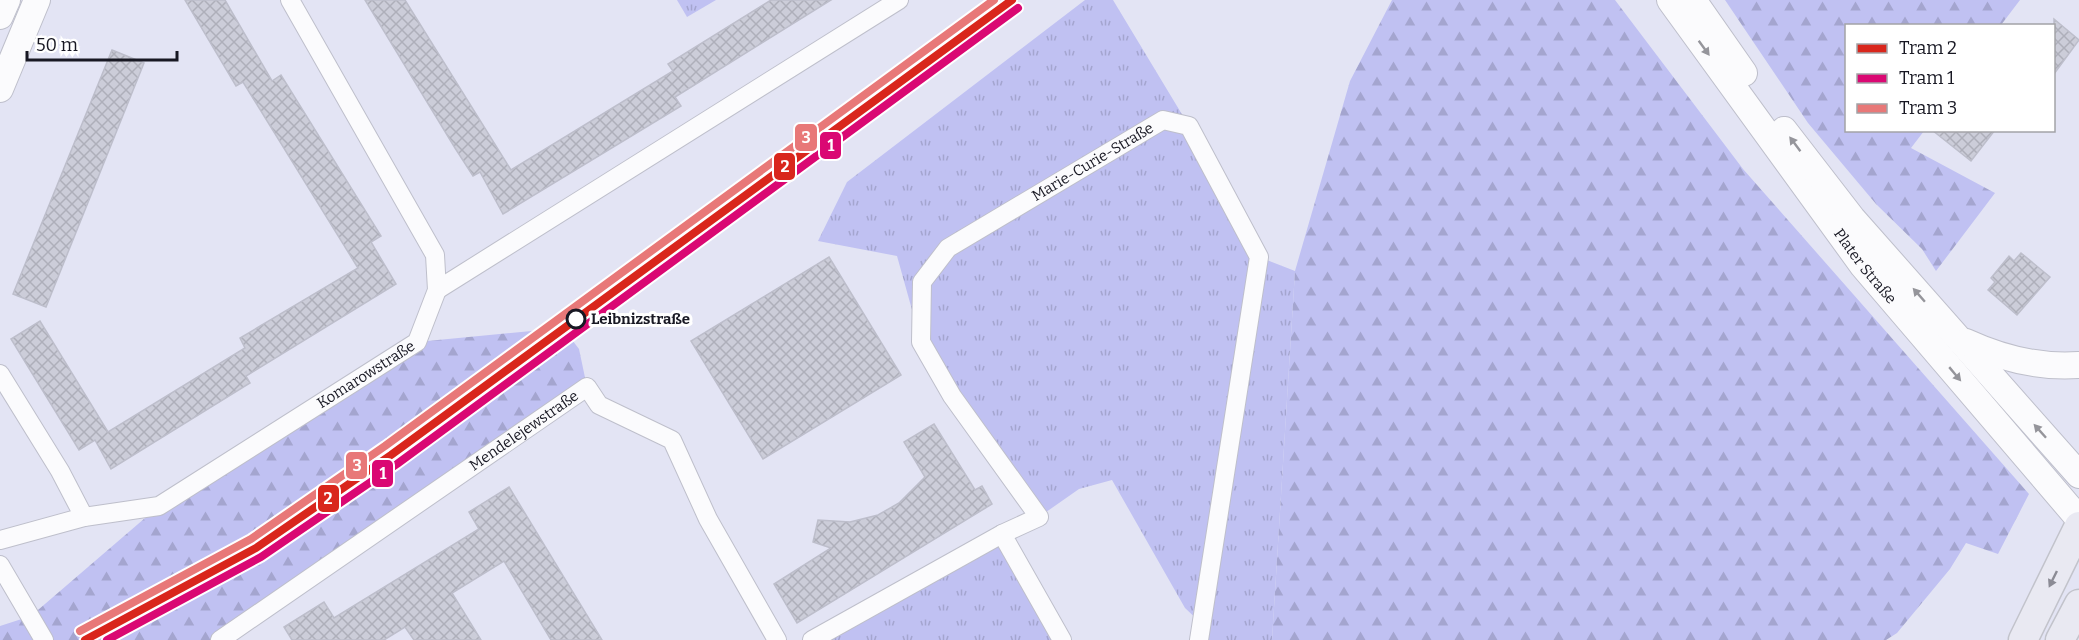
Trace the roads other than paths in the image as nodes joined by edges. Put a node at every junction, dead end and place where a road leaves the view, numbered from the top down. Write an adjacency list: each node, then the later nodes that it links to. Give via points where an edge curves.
1 (7, 0): 7 (street)
2 (37, 0): 8 (street)
3 (290, 0): 9 (street, Komarowstraße, via 435,255)
4 (899, 0): 9 (street)
5 (1670, 0): 15 (street, Plater Straße, one-way to 15, via 1863,266)
6 (1693, 0): 10 (street, Plater Straße, one-way to 6, via 1852,218)
7 (0, 16)
8 (0, 89)
9 (437, 290): 14 (street, Komarowstraße, via 417,342 307,413 159,506)
10 (1958, 338): 11 (street, via 1995,355 2026,363); 13 (street, Plater Straße, one-way to 10)
11 (2079, 365)
12 (0, 374): 14 (street)
13 (2079, 475)
14 (84, 517): 18 (street, Komarowstraße)
15 (2079, 519)
16 (2079, 526): 27 (main road, one-way to 27)
17 (1002, 534): 24 (street); 25 (street); 26 (street, Marie-Curie-Straße, via 1039,517 952,396 921,342 922,282 948,248 1163,120 1189,126 1259,257)
18 (0, 540)
19 (0, 565): 21 (street)
20 (2079, 604): 28 (main road)
21 (44, 640)
22 (220, 640): 23 (street, Mendelejewstraße, via 587,387 599,405 672,440 708,519)
23 (777, 640)
24 (812, 640)
25 (1062, 640)
26 (1200, 640)
27 (2023, 640)
28 (2060, 640)

